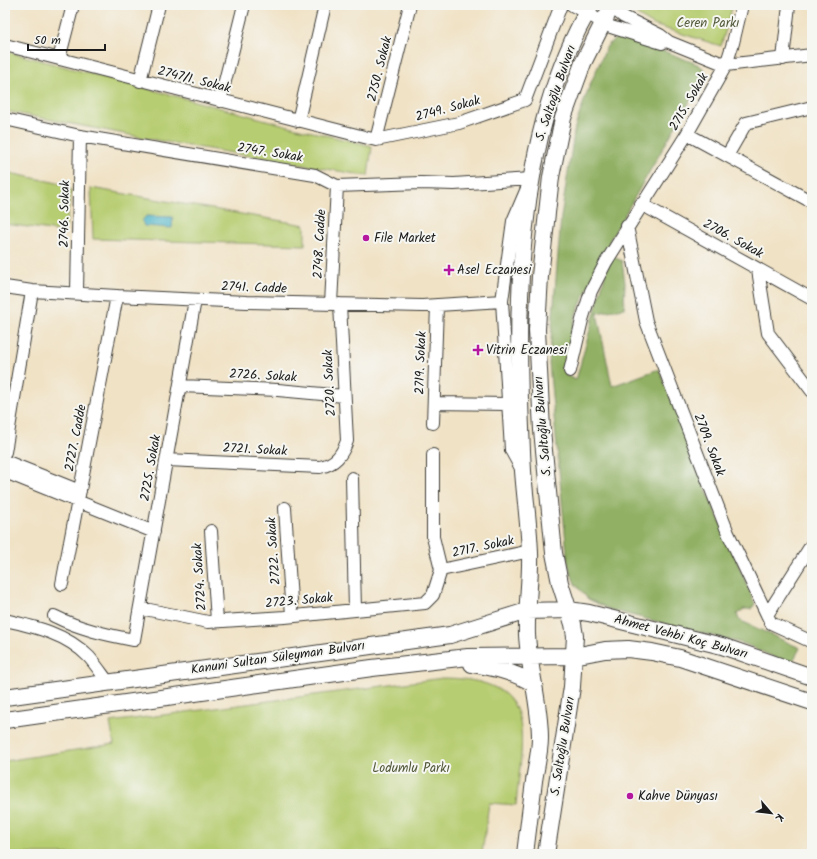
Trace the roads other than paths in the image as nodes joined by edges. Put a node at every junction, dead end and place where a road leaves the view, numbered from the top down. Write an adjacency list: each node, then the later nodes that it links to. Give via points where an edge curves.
1 (73, 5): 16 (street)
2 (159, 5): 19 (street)
3 (244, 5): 20 (street)
4 (325, 5): 23 (street)
5 (410, 5): 26 (street, 2750. Sokak)
6 (561, 5): 26 (street, 2749. Sokak, via 525,100 459,123)
7 (572, 5): 11 (street)
8 (742, 5): 18 (street, 2715. Sokak)
9 (789, 5): 17 (street)
10 (611, 6): 12 (main road, S. Saltoğlu Bulvarı); 13 (street, via 624,17)
11 (589, 9): 12 (street); 28 (main road, S. Saltoğlu Bulvarı, via 569,49 549,104)
12 (602, 23): 13 (street, via 660,42); 70 (main road, S. Saltoğlu Bulvarı, via 572,90 560,133 548,200 538,303 539,390 553,539 558,574)
13 (670, 42): 18 (street)
14 (5, 45): 16 (street, 2747/1. Sokak)
15 (812, 55): 17 (street)
16 (59, 59): 19 (street, 2747/1. Sokak)
17 (783, 59): 18 (street)
18 (726, 65): 24 (street, 2715. Sokak)
19 (140, 81): 20 (street, 2747/1. Sokak)
20 (220, 101): 23 (street, 2747/1. Sokak)
21 (812, 106): 27 (street, via 746,123)
22 (5, 119): 25 (street, 2747. Sokak)
23 (298, 121): 26 (street, 2747/1. Sokak)
24 (687, 134): 27 (street); 31 (street, 2715. Sokak)
25 (80, 136): 29 (street, 2747. Sokak, via 315,175); 36 (street, 2746. Sokak)
26 (376, 140)
27 (727, 156): 30 (street)
28 (531, 179): 29 (street, 2747. Sokak, via 454,184); 40 (street, via 513,221); 57 (main road, S. Saltoğlu Bulvarı, via 522,269 519,339)
29 (337, 186): 41 (street, 2748. Cadde)
30 (812, 202)
31 (641, 204): 32 (street, 2715. Sokak); 33 (street, 2706. Sokak)
32 (627, 226): 43 (street, 2715. Sokak, via 592,291); 72 (street, 2709. Sokak, via 646,321 728,532)
33 (758, 270): 38 (street, 2706. Sokak); 46 (street, via 768,333)
34 (5, 287): 35 (street, 2741. Cadde)
35 (32, 291): 36 (street, 2741. Cadde); 44 (street)
36 (77, 292): 37 (street, 2741. Cadde)
37 (117, 296): 39 (street, 2741. Cadde); 59 (street, 2727. Cadde)
38 (812, 299)
39 (195, 300): 41 (street, 2741. Cadde); 45 (street, 2725. Sokak)
40 (502, 301): 42 (street, 2741. Cadde); 49 (street)
41 (336, 304): 42 (street, 2741. Cadde); 47 (street, 2720. Sokak)
42 (437, 305): 48 (street, 2719. Sokak)
43 (570, 370)
44 (11, 380): 51 (street)
45 (180, 386): 47 (street, 2726. Sokak); 54 (street, 2725. Sokak)
46 (812, 391)
47 (344, 396): 53 (street, 2720. Sokak, via 347,441)
48 (434, 403): 49 (street); 50 (street, 2719. Sokak)
49 (507, 404): 57 (street, via 511,450)
50 (433, 423)
51 (5, 452)
52 (433, 455): 65 (street, via 433,537)
53 (339, 458): 54 (street, 2721. Sokak, via 320,467)
54 (166, 460): 62 (street, 2725. Sokak)
55 (5, 461): 59 (street)
56 (5, 472): 59 (street)
57 (523, 472): 64 (main road, S. Saltoğlu Bulvarı)
58 (352, 478): 68 (street)
59 (79, 496): 62 (street); 66 (street, 2727. Cadde)
60 (285, 508): 74 (street, 2722. Sokak)
61 (211, 530): 76 (street, 2724. Sokak)
62 (154, 532): 67 (street, 2725. Sokak)
63 (812, 544): 72 (street)
64 (530, 551): 65 (street, 2717. Sokak); 71 (main road, S. Saltoğlu Bulvarı, via 531,582)
65 (441, 570): 68 (street, 2723. Sokak, via 433,595 425,603)
66 (62, 584)
67 (140, 608): 73 (street, 2725. Sokak, via 134,640 87,630); 76 (street, 2723. Sokak, via 208,622)
68 (355, 610): 74 (street, 2723. Sokak)
69 (548, 610): 70 (main road, Ahmet Vehbi Koç Bulvarı); 71 (main road, Kanuni Sultan Süleyman Bulvarı)
70 (569, 610): 79 (main road, S. Saltoğlu Bulvarı, via 575,636); 82 (main road, Ahmet Vehbi Koç Bulvarı, via 722,646)
71 (527, 611): 78 (main road, S. Saltoğlu Bulvarı); 83 (main road, Kanuni Sultan Süleyman Bulvarı, via 450,635)
72 (767, 614): 77 (street, 2709. Sokak, via 771,623)
73 (54, 616)
74 (292, 616): 76 (street, 2723. Sokak)
75 (5, 620): 83 (street, via 37,627 68,640 89,657)
76 (217, 621)
77 (812, 642)
78 (529, 656): 80 (main road, Kanuni Sultan Süleyman Bulvarı); 81 (main road, Kanuni Sultan Süleyman Bulvarı, via 482,656); 84 (main road, S. Saltoğlu Bulvarı)
79 (574, 656): 80 (main road, Ahmet Vehbi Koç Bulvarı); 86 (main road, Ahmet Vehbi Koç Bulvarı, via 614,650 652,652 718,670); 89 (main road, S. Saltoğlu Bulvarı, via 572,687)
80 (550, 657)
81 (447, 660): 84 (main road, via 490,666); 87 (main road, Kanuni Sultan Süleyman Bulvarı, via 372,668)
82 (812, 677)
83 (108, 682): 85 (main road, Kanuni Sultan Süleyman Bulvarı)
84 (534, 684): 88 (main road, S. Saltoğlu Bulvarı, via 540,739)
85 (5, 697)
86 (812, 702)
87 (5, 720)
88 (525, 854)
89 (546, 854)

